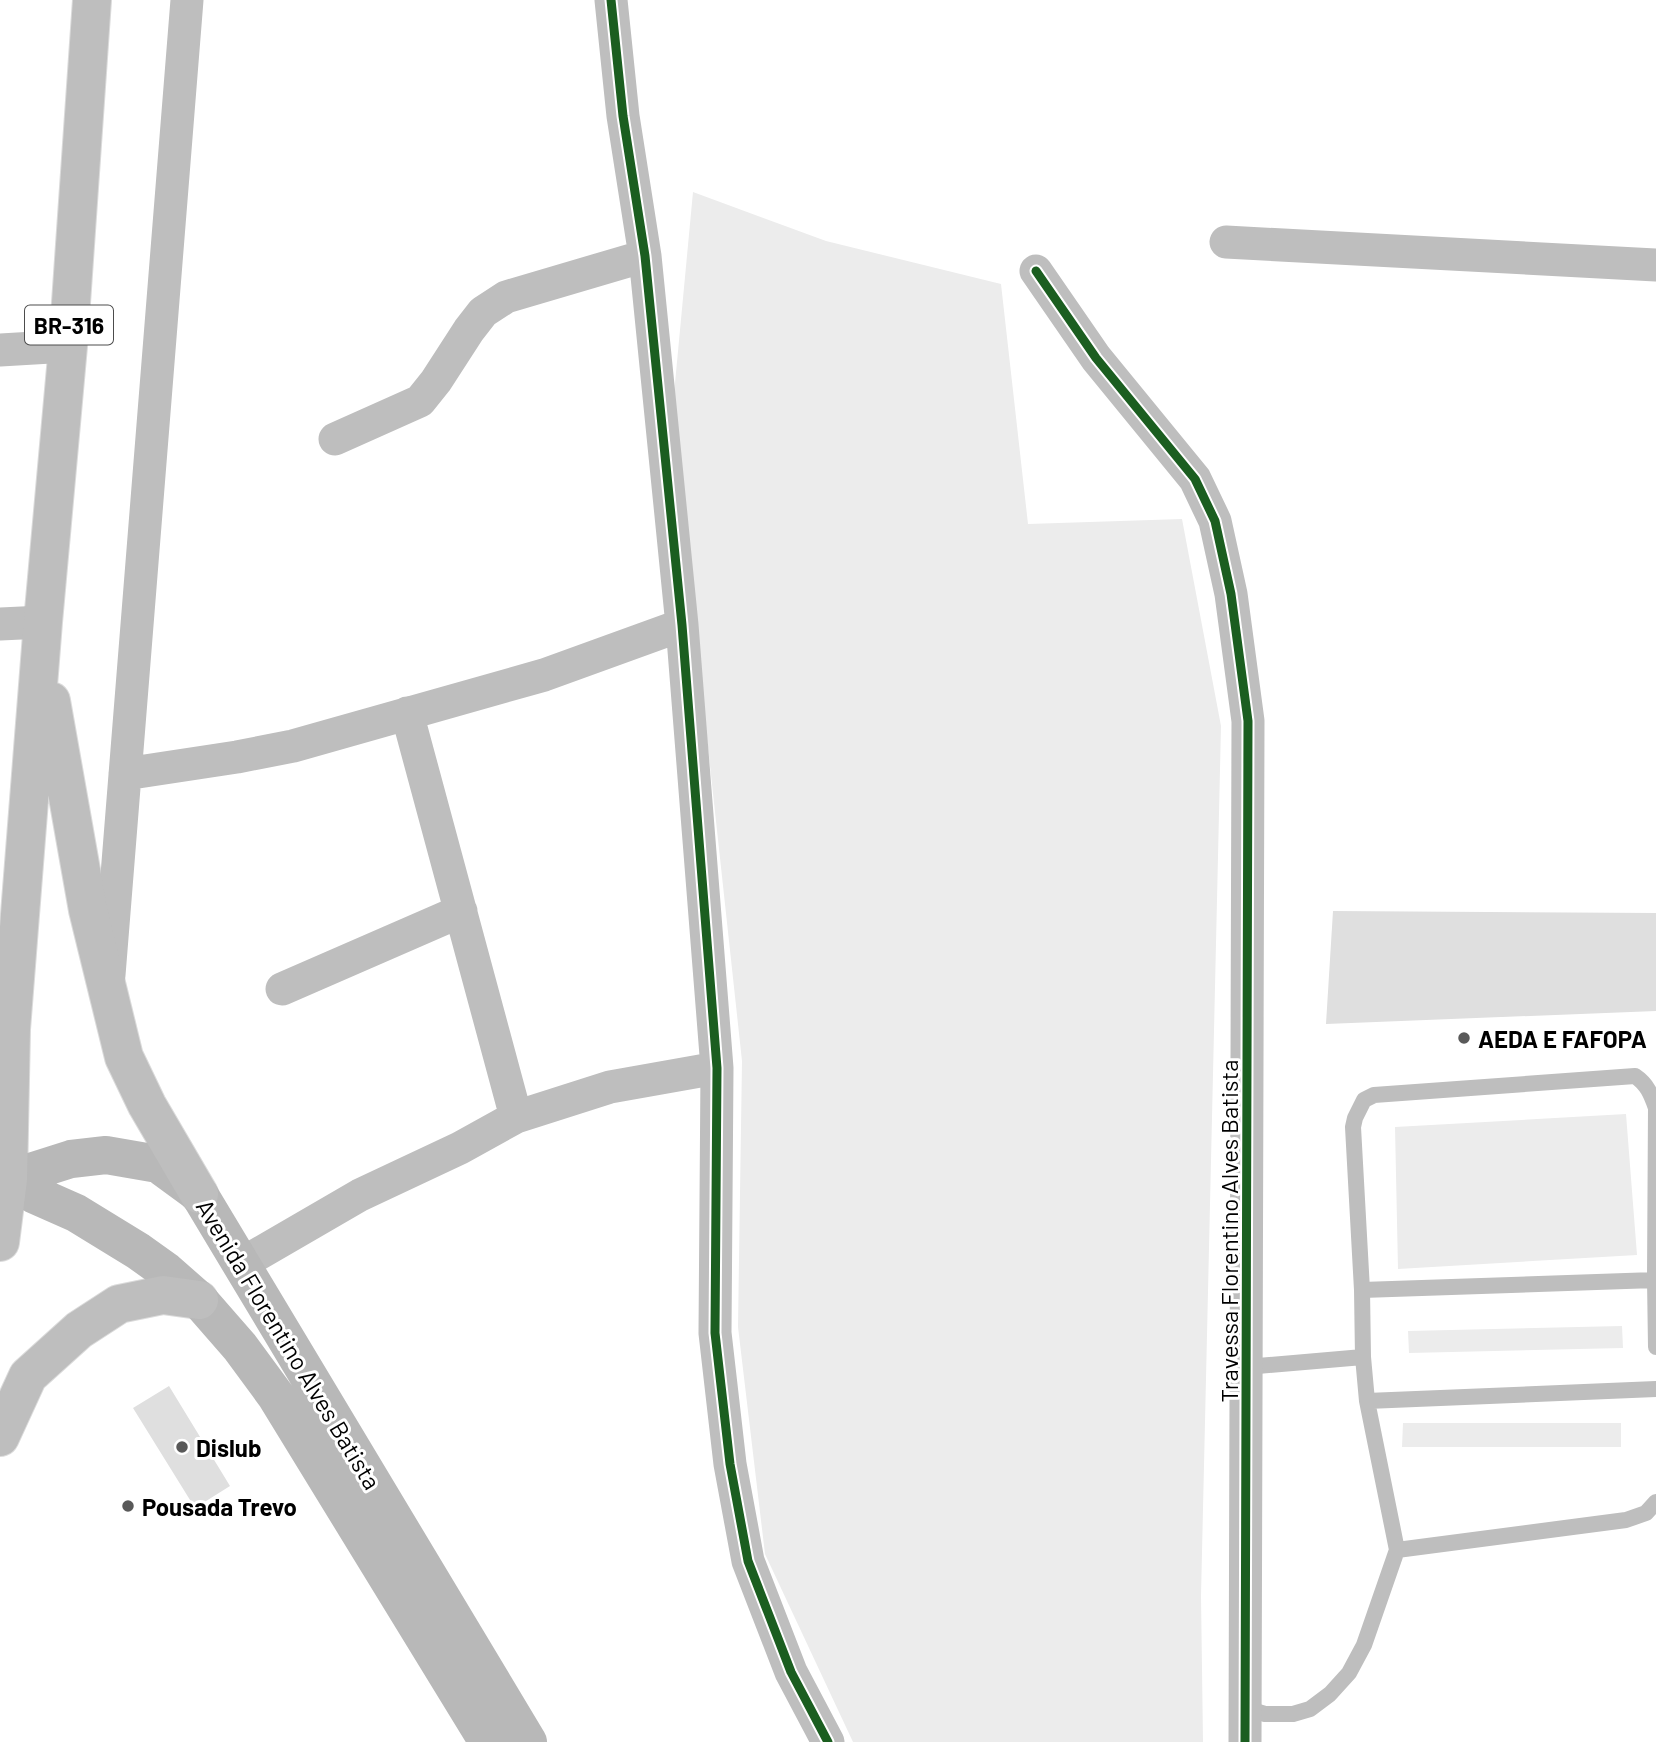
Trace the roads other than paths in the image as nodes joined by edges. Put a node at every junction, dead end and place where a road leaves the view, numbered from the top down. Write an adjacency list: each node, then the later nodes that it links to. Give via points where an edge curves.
1 (92, 0): 8 (highway, BR-316)
2 (187, 0): 15 (street)
3 (611, 0): 5 (street)
4 (1226, 242): 6 (street)
5 (645, 256): 10 (street, via 506,297 469,330 420,401); 12 (street)
6 (1656, 265)
7 (1037, 271): 31 (street, Travessa Florentino Alves Batista, via 1096,358 1195,479 1215,521 1231,594 1248,721)
8 (68, 346): 9 (street); 13 (highway, BR-316)
9 (0, 350)
10 (335, 439)
11 (0, 624): 13 (street)
12 (682, 625): 14 (street, via 544,675); 20 (street)
13 (43, 635): 18 (highway, via 88,909); 19 (highway, BR-316)
14 (407, 713): 15 (street, via 293,746); 16 (street)
15 (125, 774): 18 (street)
16 (461, 911): 17 (street); 21 (street)
17 (282, 989)
18 (108, 995): 23 (highway, via 124,1057)
19 (5, 1029): 22 (highway, BR-316)
20 (717, 1068): 21 (street, via 610,1087); 42 (street, via 715,1333 730,1464 748,1561 791,1672)
21 (516, 1117): 25 (street, via 360,1195)
22 (8, 1179): 23 (main road, Avenida Florentino Alves Batista, via 71,1159 106,1155 158,1164); 24 (highway, BR-316); 28 (main road, Avenida Florentino Alves Batista, via 138,1251)
23 (199, 1194): 25 (main road, Avenida Florentino Alves Batista)
24 (0, 1242)
25 (241, 1264): 32 (main road, Avenida Florentino Alves Batista)
26 (1655, 1280): 27 (lane); 27 (lane, via 1656,1108 1651,1093 1634,1076 1374,1095 1363,1100 1353,1127); 29 (lane)
27 (1362, 1290): 30 (lane)
28 (199, 1300): 34 (main road, Avenida Florentino Alves Batista); 36 (highway, via 163,1296 119,1304 79,1330 29,1376)
29 (1656, 1347)
30 (1363, 1357): 31 (lane); 35 (lane)
31 (1247, 1367): 39 (street, Travessa Florentino Alves Batista)
32 (310, 1378): 34 (main road); 41 (main road, Avenida Florentino Alves Batista)
33 (1656, 1389): 35 (lane)
34 (276, 1396): 40 (main road, Avenida Florentino Alves Batista)
35 (1367, 1401): 38 (lane)
36 (0, 1437)
37 (1656, 1502): 38 (lane, via 1646,1513 1626,1520)
38 (1397, 1550): 39 (lane, via 1364,1645 1349,1673 1330,1694 1310,1709 1293,1714)
39 (1245, 1708): 43 (street, Travessa Florentino Alves Batista)
40 (488, 1742)
41 (528, 1742)
42 (828, 1742)
43 (1245, 1742)

